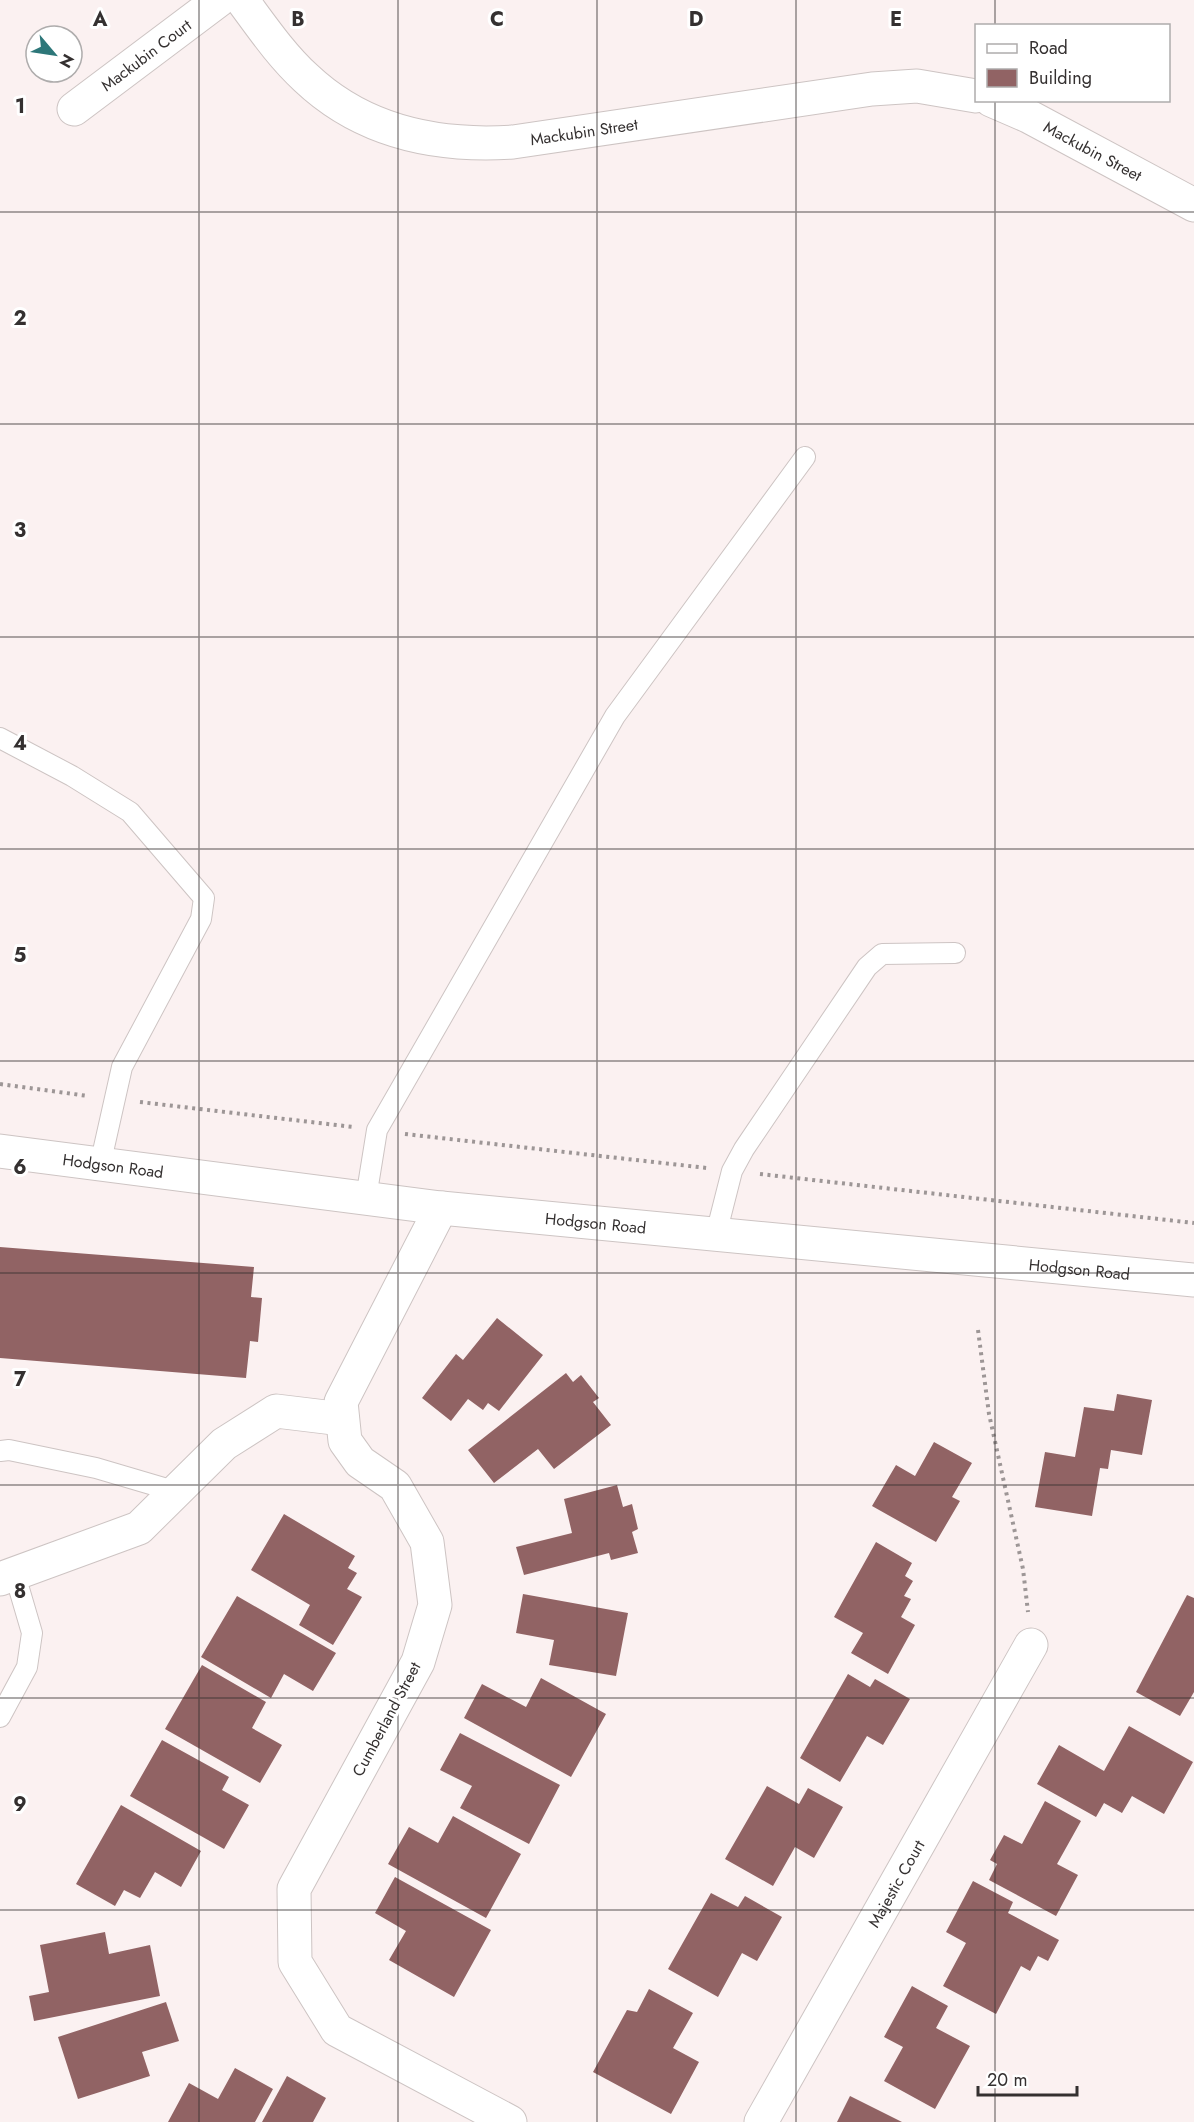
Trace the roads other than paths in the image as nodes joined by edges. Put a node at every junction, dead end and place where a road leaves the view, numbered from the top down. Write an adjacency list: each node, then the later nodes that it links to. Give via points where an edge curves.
1 (219, 0): 5 (street, Mackubin Court)
2 (242, 0): 3 (street, Mackubin Street, via 306,78 342,106 382,126 425,139 472,145 513,142 872,89 916,86)
3 (975, 96)
4 (996, 102): 6 (street, Mackubin Street)
5 (74, 109)
6 (1194, 205)
7 (805, 457): 12 (lane, via 615,716 377,1130)
8 (0, 738): 11 (lane, via 130,812 204,898 201,919 122,1067)
9 (955, 954): 14 (lane, via 882,954 867,967 744,1149 732,1171)
10 (0, 1151): 11 (street, Hodgson Road)
11 (100, 1165): 12 (street, Hodgson Road)
12 (366, 1198): 13 (street, Hodgson Road)
13 (441, 1208): 14 (street, Hodgson Road); 16 (street, Cumberland Street, via 341,1402)
14 (716, 1234): 15 (street, Hodgson Road)
15 (1194, 1280)
16 (342, 1419): 18 (street, via 276,1410 224,1444); 22 (street, Cumberland Street, via 345,1441 360,1462 395,1486 428,1542 435,1605 418,1662 294,1889 295,1962 337,2030)
17 (0, 1451): 18 (lane, via 96,1468)
18 (174, 1491): 19 (street, via 139,1528)
19 (8, 1577): 21 (lane, via 32,1633 27,1667)
20 (1031, 1645): 23 (street, Majestic Court)
21 (0, 1717)
22 (510, 2122)
23 (761, 2122)

